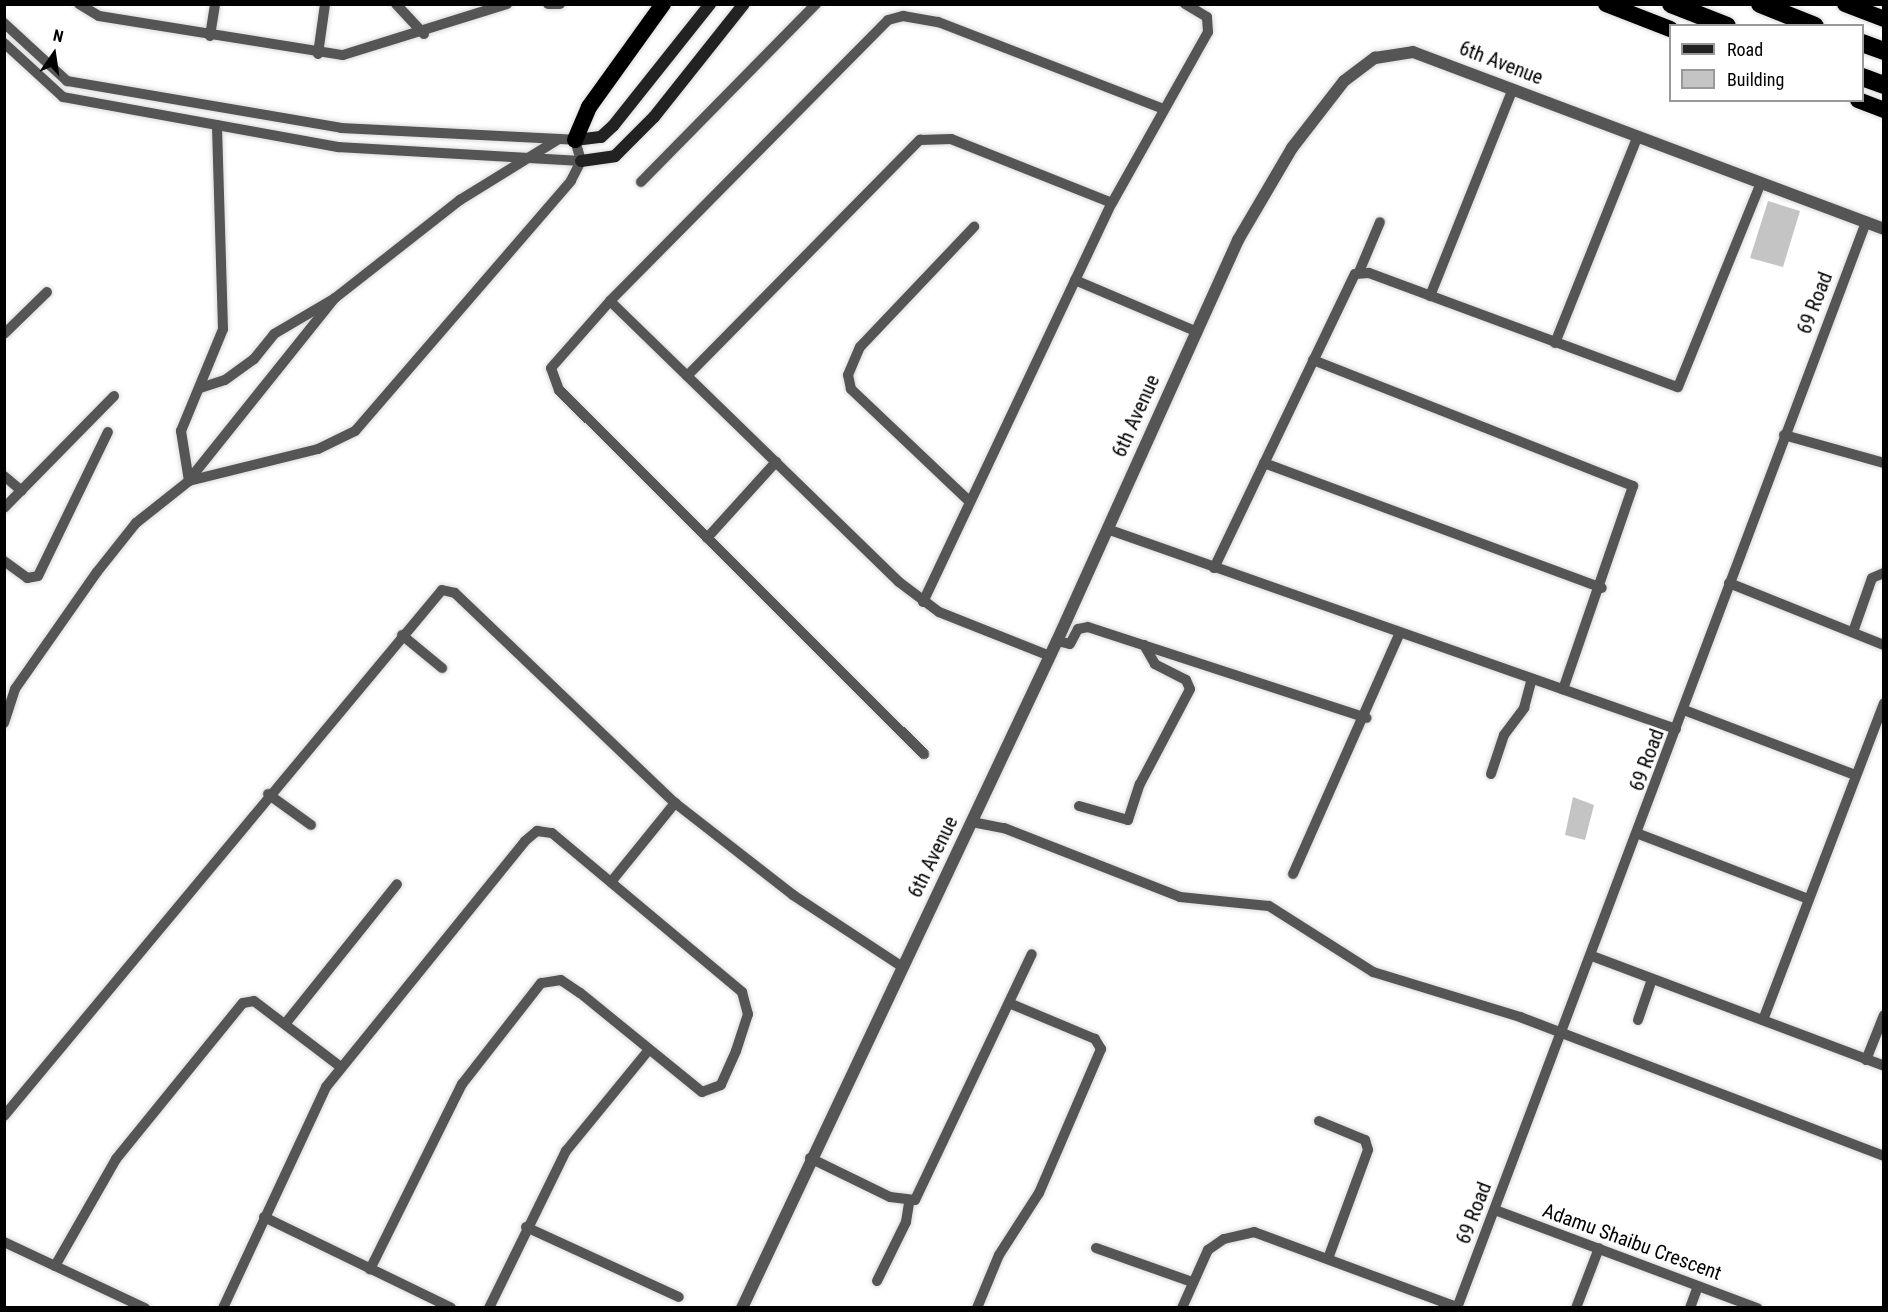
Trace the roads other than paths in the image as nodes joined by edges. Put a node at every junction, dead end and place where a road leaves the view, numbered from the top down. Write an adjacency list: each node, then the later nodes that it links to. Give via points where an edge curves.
1 (79, 4): 17 (street)
2 (215, 4): 24 (street)
3 (325, 4): 28 (street)
4 (396, 4): 23 (street)
5 (507, 4): 23 (street)
6 (548, 4): 7 (street)
7 (560, 4)
8 (663, 4): 37 (highway)
9 (710, 4): 37 (main road, via 613,126 601,137)
10 (744, 4): 39 (main road, via 654,117 615,156)
11 (816, 4): 40 (street)
12 (1185, 4): 33 (street, via 1201,11 1210,25)
13 (1606, 4): 22 (highway)
14 (1671, 4): 20 (highway)
15 (1760, 4): 21 (highway)
16 (1845, 4): 18 (highway)
17 (93, 9): 24 (street)
18 (1884, 19)
19 (4, 23): 37 (street, via 67,81 341,128)
20 (1722, 24)
21 (1810, 24)
22 (1669, 28)
23 (424, 34): 28 (street, via 370,50)
24 (210, 36): 28 (street)
25 (4, 43): 35 (street, via 63,97)
26 (1864, 43): 27 (highway)
27 (1884, 51)
28 (318, 54)
29 (1864, 77): 30 (highway)
30 (1884, 85)
31 (1513, 89): 36 (street, 6th Avenue); 50 (street); 53 (street, 6th Avenue, via 1413,52 1388,53 1360,68 1312,119 1269,184)
32 (1863, 102): 34 (highway)
33 (1164, 109): 42 (street); 52 (street, via 938,22 895,17 881,25)
34 (1884, 110)
35 (217, 125): 38 (street, via 338,147); 58 (street, via 223,328)
36 (1638, 136): 41 (street, 6th Avenue); 55 (street)
37 (567, 139): 38 (street); 39 (street)
38 (527, 154): 39 (street); 51 (street, via 411,236)
39 (581, 161): 66 (street, via 571,181 355,431 318,449)
40 (641, 182)
41 (1761, 183): 44 (street, 6th Avenue); 55 (street, via 1684,382 1670,387)
42 (1112, 203): 48 (street); 57 (street, via 951,139 920,140)
43 (1380, 222): 47 (street)
44 (1866, 222): 46 (street, 6th Avenue); 61 (street, 69 Road)
45 (974, 227): 68 (street, via 860,347 848,375 851,389)
46 (1884, 229)
47 (1359, 272): 50 (street); 56 (street)
48 (1075, 279): 53 (street); 68 (street)
49 (47, 291): 54 (street)
50 (1430, 296): 55 (street)
51 (335, 298): 58 (street, via 274,334 254,359 225,380); 66 (street)
52 (610, 301): 57 (street); 71 (street, via 556,359 551,376)
53 (1195, 331): 70 (street, 6th Avenue)
54 (4, 334)
55 (1555, 343)
56 (1313, 360): 63 (street); 76 (street, via 1630,482 1635,493)
57 (687, 376): 62 (street)
58 (200, 388): 66 (street, via 181,431)
59 (114, 396): 67 (street)
60 (108, 432): 72 (street, via 38,576 27,579)
61 (1784, 435): 64 (street); 75 (street, 69 Road)
62 (776, 462): 71 (street); 77 (street)
63 (1264, 463): 73 (street); 76 (street)
64 (1884, 464)
65 (4, 476): 67 (street)
66 (189, 481): 91 (street, via 136,523 92,579 15,689)
67 (22, 491): 69 (street)
68 (969, 501): 77 (street)
69 (4, 508)
70 (1107, 529): 73 (street); 81 (street, 6th Avenue)
71 (707, 538): 93 (street)
72 (4, 561)
73 (1214, 567): 79 (street)
74 (1884, 573): 78 (street, via 1872,578)
75 (1729, 583): 78 (street); 89 (street, 69 Road)
76 (1602, 588): 87 (street)
77 (923, 602): 84 (street)
78 (1853, 632): 83 (street)
79 (1400, 633): 86 (street); 90 (street)
80 (402, 635): 85 (street); 96 (street); 97 (street, via 436,593 455,593)
81 (1057, 641): 82 (street, via 1068,645 1078,630 1088,627); 84 (street, 6th Avenue)
82 (1144, 645): 90 (street); 98 (street, via 1155,664 1186,680 1190,689 1140,784 1128,820)
83 (1884, 645)
84 (1050, 656): 99 (street, 6th Avenue)
85 (442, 668)
86 (1532, 679): 87 (street); 94 (street, via 1524,708 1504,735)
87 (1563, 689): 92 (street)
88 (1884, 703): 95 (street)
89 (1684, 710): 92 (street, 69 Road); 95 (street)
90 (1366, 718): 102 (street)
91 (4, 723)
92 (1676, 729): 101 (street, 69 Road)
93 (924, 754)
94 (1491, 774)
95 (1855, 775): 105 (street)
96 (268, 794): 100 (street); 120 (street)
97 (675, 802): 103 (street); 108 (street, via 793,895)
98 (1079, 806)
99 (972, 822): 108 (street, 6th Avenue); 115 (street, via 1004,828 1179,897 1269,906 1373,972)
100 (311, 825)
101 (1639, 834): 105 (street); 107 (street, 69 Road)
102 (1293, 874)
103 (611, 882): 116 (street, via 747,1000 748,1014 736,1051 715,1091 695,1089); 119 (street, via 552,833 531,835)
104 (397, 884): 114 (street)
105 (1808, 899): 113 (street)
106 (1032, 954): 110 (street)
107 (1592, 956): 109 (street); 115 (street, 69 Road)
108 (901, 966): 123 (street, 6th Avenue)
109 (1652, 979): 112 (street); 113 (street)
110 (1009, 1003): 124 (street, via 918,1196); 144 (street, via 1095,1039 1101,1049 1039,1193 999,1255)
111 (1884, 1015): 117 (street)
112 (1638, 1020)
113 (1763, 1020): 117 (street)
114 (285, 1024): 119 (street); 132 (street, via 254,1001 243,1003 116,1159)
115 (1562, 1034): 122 (street); 125 (street, 69 Road)
116 (647, 1052): 127 (street, via 566,1151); 133 (street, via 561,980 541,983 462,1084)
117 (1866, 1060): 118 (street)
118 (1884, 1066)
119 (341, 1067): 126 (street, via 299,1136)
120 (4, 1116)
121 (1319, 1121): 131 (street, via 1365,1140 1368,1150)
122 (1884, 1156)
123 (810, 1158): 124 (street); 143 (street, 6th Avenue)
124 (909, 1202): 134 (street, via 906,1222)
125 (1495, 1210): 130 (street, Adamu Shaibu Crescent); 138 (street, 69 Road)
126 (264, 1217): 133 (street); 140 (street)
127 (526, 1227): 137 (street); 142 (street)
128 (4, 1242): 132 (street)
129 (1096, 1248): 135 (street)
130 (1599, 1248): 136 (street, Adamu Shaibu Crescent); 146 (street)
131 (1329, 1256): 135 (street, via 1243,1233 1209,1250); 138 (street)
132 (55, 1266): 139 (street)
133 (370, 1269): 141 (street)
134 (877, 1281)
135 (1192, 1282): 145 (street)
136 (1698, 1286): 147 (street); 148 (street, Adamu Shaibu Crescent)
137 (679, 1298)
138 (1457, 1307)
139 (145, 1308)
140 (223, 1308)
141 (451, 1308)
142 (489, 1308)
143 (742, 1308)
144 (977, 1308)
145 (1182, 1308)
146 (1576, 1308)
147 (1690, 1308)
148 (1757, 1308)

